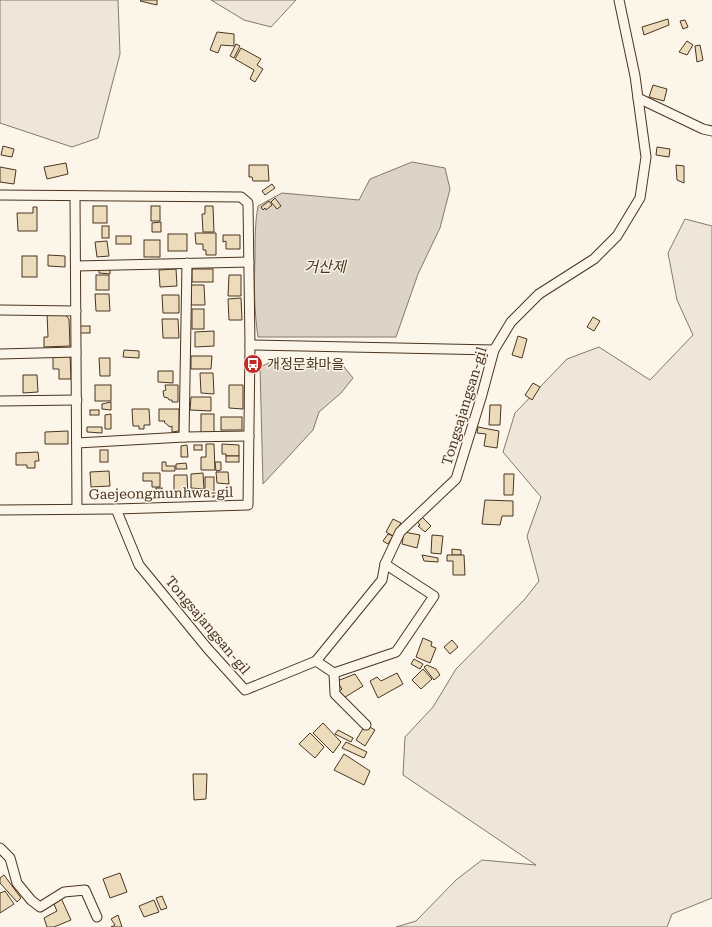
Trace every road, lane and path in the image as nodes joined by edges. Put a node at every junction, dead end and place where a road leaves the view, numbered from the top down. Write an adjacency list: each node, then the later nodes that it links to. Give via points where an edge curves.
1 (619, 0): 2 (street, Tongsajangsan-gil)
2 (638, 98): 3 (street, via 702,129); 12 (street, Tongsajangsan-gil, via 646,157 640,198 617,236 594,259 539,294 512,322)
3 (712, 131)
4 (0, 195): 5 (street, Gaejeongmunhwa-gil)
5 (75, 196): 7 (street, Gaejeongmunhwa-gil, via 242,196 248,203); 8 (street, Gaejeongmunhwa-gil)
6 (187, 262): 7 (street); 8 (street); 18 (street)
7 (249, 262): 11 (street, Gaejeongmunhwa-gil)
8 (76, 266): 10 (street, Gaejeongmunhwa-gil)
9 (0, 310): 10 (street)
10 (76, 310): 13 (street, Gaejeongmunhwa-gil)
11 (250, 345): 12 (street); 17 (street, Gaejeongmunhwa-gil)
12 (494, 350): 23 (street, Tongsajangsan-gil, via 482,398 456,479 400,532)
13 (76, 352): 14 (street); 15 (street, Gaejeongmunhwa-gil)
14 (0, 354)
15 (76, 400): 16 (street); 19 (street, Gaejeongmunhwa-gil)
16 (0, 401)
17 (249, 436): 18 (street); 21 (street, Gaejeongmunhwa-gil, via 248,505)
18 (184, 437): 19 (street)
19 (77, 443): 20 (street, Gaejeongmunhwa-gil)
20 (77, 509): 21 (street, Gaejeongmunhwa-gil); 22 (street, Gaejeongmunhwa-gil)
21 (116, 509): 24 (street, Tongsajangsan-gil, via 139,565 245,690)
22 (0, 510)
23 (385, 564): 24 (street, Tongsajangsan-gil, via 382,580); 25 (street, via 434,596 396,652)
24 (316, 661): 25 (street)
25 (334, 673): 26 (street, via 335,694)
26 (366, 725)
27 (0, 848): 28 (street, via 10,858 16,883 40,907 64,892 85,890)
28 (96, 917)

